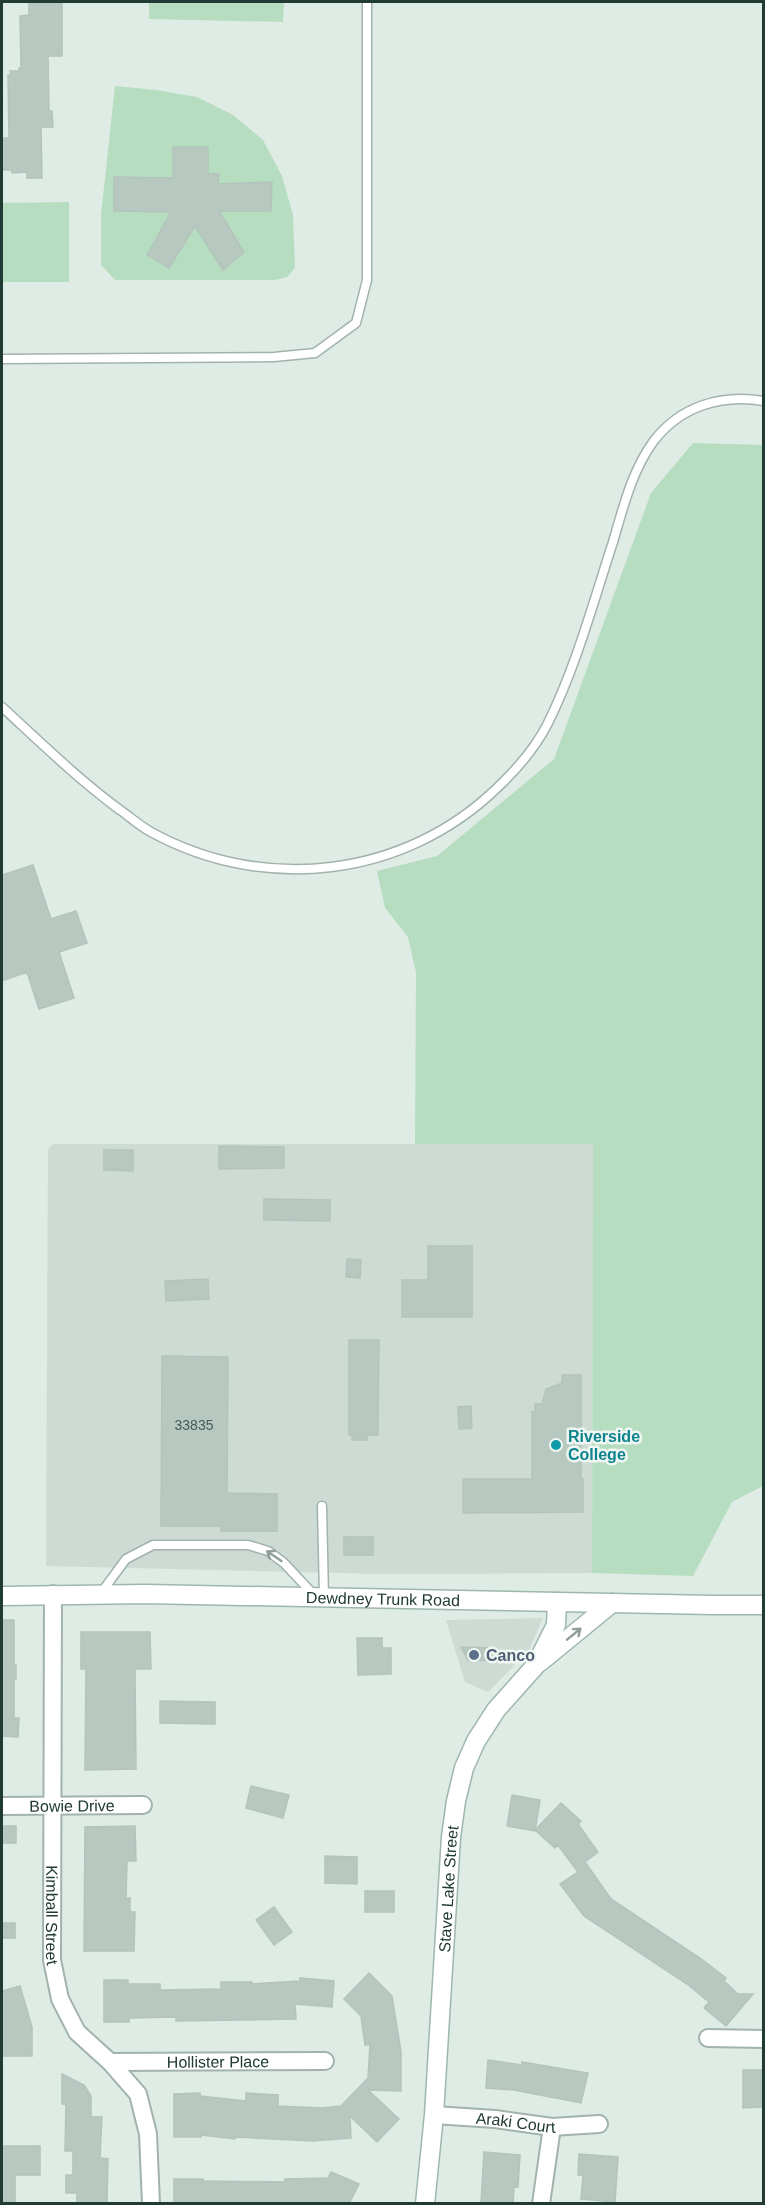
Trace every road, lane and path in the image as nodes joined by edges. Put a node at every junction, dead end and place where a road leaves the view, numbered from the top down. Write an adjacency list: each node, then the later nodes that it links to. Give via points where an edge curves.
1 (367, 2): 2 (lane, via 368,280 356,323 315,353 274,357)
2 (2, 359)
3 (764, 401): 4 (lane, via 719,400 698,406 664,428 632,480 574,663 546,727 507,778 484,800 459,820 405,848 345,866 312,869 279,870 214,859 149,831 96,792)
4 (2, 707)
5 (322, 1506): 9 (lane)
6 (53, 1594): 7 (main road, Dewdney Trunk Road); 8 (main road, Dewdney Trunk Road); 16 (street, Kimball Street)
7 (100, 1594): 9 (main road, Dewdney Trunk Road); 9 (lane, one-way to 7, via 268,1551 248,1545 153,1545 126,1559)
8 (2, 1596)
9 (319, 1597): 10 (main road, Dewdney Trunk Road)
10 (557, 1602): 11 (main road, Dewdney Trunk Road); 13 (main road, Stave Lake Street, via 556,1624)
11 (612, 1603): 12 (main road, Dewdney Trunk Road); 13 (main road, one-way to 11)
12 (764, 1605)
13 (536, 1665): 21 (main road, Stave Lake Street, via 495,1710 476,1741 456,1801)
14 (143, 1805): 16 (street, Bowie Drive)
15 (2, 1806): 16 (street, Bowie Drive)
16 (53, 1806): 20 (street, Kimball Street, via 51,1960 60,1999 77,2032)
17 (708, 2038): 18 (street)
18 (764, 2039)
19 (325, 2061): 20 (street, Hollister Place)
20 (110, 2062): 24 (street, Kimball Street, via 138,2094 148,2134)
21 (434, 2115): 23 (street, Araki Court); 25 (main road, Stave Lake Street)
22 (598, 2124): 23 (street, Araki Court)
23 (552, 2127): 26 (street)
24 (151, 2204)
25 (425, 2204)
26 (541, 2204)

